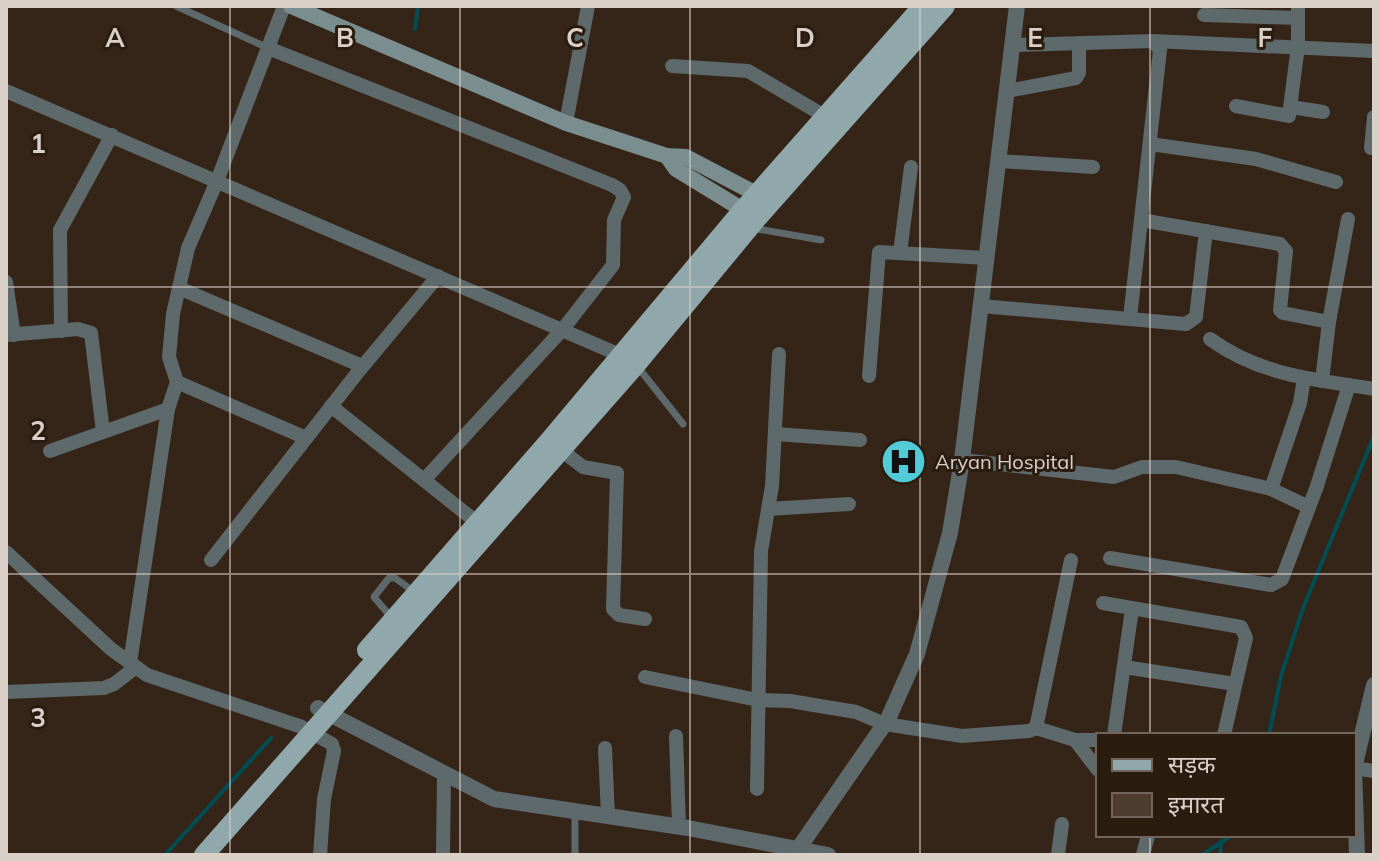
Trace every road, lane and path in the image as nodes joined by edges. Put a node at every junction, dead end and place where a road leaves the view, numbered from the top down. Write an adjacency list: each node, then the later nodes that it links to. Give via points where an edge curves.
1 (176, 6): 14 (lane)
2 (284, 6): 14 (street)
3 (291, 6): 24 (main road)
4 (588, 6): 24 (street)
5 (923, 6): 23 (main road)
6 (945, 6): 23 (main road)
7 (1017, 6): 12 (street)
8 (1298, 12): 9 (street); 13 (street)
9 (1204, 15)
10 (1153, 41): 11 (street); 13 (street); 26 (street, via 1160,50)
11 (1079, 43): 12 (street); 18 (street, via 1076,78)
12 (1012, 45): 18 (street)
13 (1298, 46): 15 (street); 20 (street)
14 (268, 48): 31 (street); 46 (street, via 620,190 624,197 614,220 613,265)
15 (1374, 51)
16 (672, 66): 23 (street, via 748,71)
17 (6, 91): 25 (street)
18 (1007, 91): 28 (street)
19 (1236, 106): 20 (street, via 1287,117)
20 (1291, 107): 21 (street)
21 (1323, 112)
22 (1374, 117): 27 (street)
23 (833, 121): 33 (main road)
24 (566, 123): 33 (main road, via 667,156 676,169)
25 (112, 135): 31 (street); 47 (street, via 60,230)
26 (1150, 144): 32 (street, via 1256,159); 35 (street)
27 (1371, 148)
28 (1000, 161): 30 (street); 39 (street)
29 (911, 167): 38 (street)
30 (1093, 167)
31 (217, 181): 40 (street); 42 (street, via 188,248)
32 (1336, 182)
33 (756, 210): 37 (lane); 51 (main road)
34 (1348, 219): 45 (street)
35 (1141, 220): 36 (street); 44 (street)
36 (1206, 231): 44 (street, via 1193,322); 45 (street, via 1284,247 1280,310)
37 (821, 240)
38 (900, 253): 39 (street); 53 (street, via 879,252)
39 (987, 258): 43 (street)
40 (438, 276): 46 (street); 52 (street)
41 (6, 282): 48 (street)
42 (179, 288): 52 (street); 56 (street, via 169,357)
43 (981, 306): 44 (street); 68 (street)
44 (1130, 318)
45 (1329, 322): 55 (street)
46 (563, 329): 51 (street); 69 (street)
47 (61, 331): 48 (street); 62 (street, via 91,333)
48 (10, 335)
49 (1210, 339): 54 (street, via 1249,363)
50 (779, 354): 63 (street)
51 (629, 360): 61 (lane); 66 (main road)
52 (362, 366): 59 (street)
53 (869, 376)
54 (1304, 378): 55 (street); 70 (street)
55 (1322, 381): 57 (street)
56 (177, 382): 60 (street); 64 (street)
57 (1349, 385): 58 (street); 72 (street)
58 (1374, 389)
59 (331, 406): 64 (street); 69 (street)
60 (168, 409): 62 (street); 84 (street)
61 (683, 424)
62 (103, 432): 67 (street)
63 (775, 434): 65 (street); 73 (street)
64 (306, 438): 77 (street)
65 (860, 440)
66 (556, 445): 74 (main road); 82 (street, via 583,467 617,473 613,609)
67 (50, 451)
68 (962, 460): 70 (street, via 1114,477 1142,467 1176,467); 92 (street, via 950,533 917,654)
69 (424, 480): 74 (street)
70 (1271, 489): 72 (street)
71 (849, 504): 73 (street)
72 (1309, 507): 76 (street, via 1282,579 1271,585)
73 (768, 509): 90 (street, via 761,551)
74 (482, 527): 79 (main road)
75 (7, 555): 84 (street)
76 (1110, 558)
77 (211, 560)
78 (1071, 560): 93 (street)
79 (422, 597): 83 (main road); 83 (lane, via 392,577 374,595)
80 (1103, 603): 81 (street)
81 (1132, 609): 85 (street); 87 (street, via 1241,627 1246,638)
82 (645, 619)
83 (399, 624): 91 (main road)
84 (133, 665): 89 (street, via 104,688); 94 (street, via 147,675)
85 (1124, 667): 87 (street); 95 (street)
86 (645, 677): 90 (street)
87 (1235, 684): 96 (street)
88 (1374, 685): 101 (street)
89 (6, 692)
90 (758, 700): 92 (street, via 856,712); 104 (street)
91 (323, 711): 94 (main road); 103 (street)
92 (885, 724): 93 (street, via 962,736); 110 (street)
93 (1036, 728): 98 (street)
94 (308, 729): 111 (main road); 112 (main road); 113 (street, via 334,747)
95 (1114, 733)
96 (1224, 733)
97 (676, 736): 109 (street)
98 (1075, 740): 99 (street); 102 (street)
99 (1096, 740)
100 (605, 748): 106 (street)
101 (1356, 760)
102 (1096, 767)
103 (444, 773): 105 (street, via 494,799); 114 (street)
104 (757, 789)
105 (575, 811): 106 (street); 115 (lane)
106 (608, 816): 109 (street)
107 (1062, 824): 117 (street)
108 (1356, 826): 118 (street)
109 (679, 827): 110 (street)
110 (796, 853): 116 (street)
111 (188, 855)
112 (204, 855)
113 (320, 855)
114 (443, 855)
115 (575, 855)
116 (828, 855)
117 (1058, 855)
118 (1357, 855)

